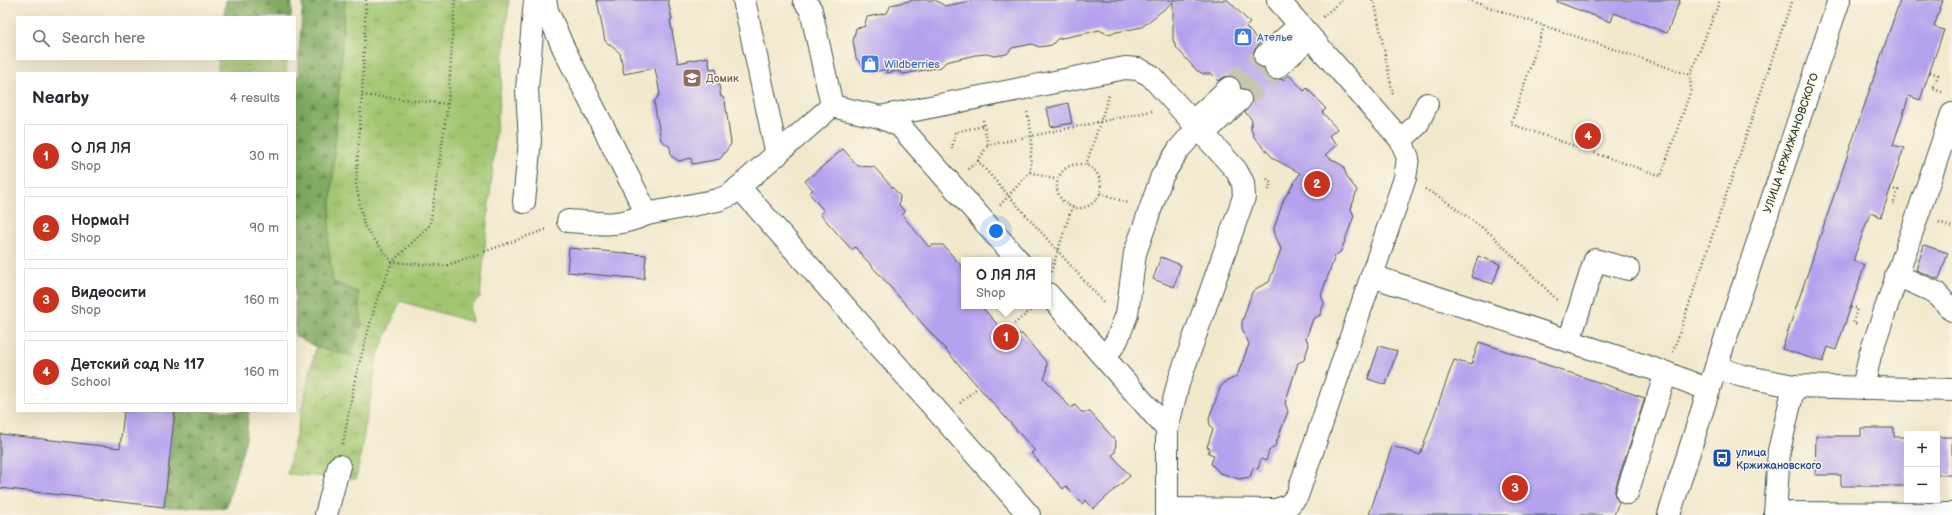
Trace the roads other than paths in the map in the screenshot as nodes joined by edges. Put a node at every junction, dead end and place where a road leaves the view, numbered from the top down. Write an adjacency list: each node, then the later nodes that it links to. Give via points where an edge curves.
1 (535, 0): 9 (street)
2 (546, 0): 8 (street, via 547,10)
3 (744, 0): 18 (street)
4 (804, 0): 13 (street, via 811,10)
5 (1278, 0): 7 (street)
6 (1839, 0): 31 (street, УЛИЦА КРЖИЖАНОВСКОГО)
7 (1305, 31): 10 (street); 17 (street)
8 (563, 47): 9 (street); 21 (street)
9 (530, 61): 20 (street, via 527,89 530,140)
10 (1270, 62)
11 (1235, 94): 16 (street)
12 (1428, 104): 17 (street, via 1417,125)
13 (832, 106): 15 (street); 18 (street)
14 (1952, 114): 25 (street)
15 (880, 117): 16 (street, via 1117,70 1138,69 1150,75); 23 (street, via 900,126)
16 (1198, 128): 30 (street, via 1179,149 1162,176 1135,253 1123,325 1118,340); 37 (street, via 1236,170 1243,183 1244,197 1178,384)
17 (1401, 140): 26 (street, via 1408,158 1405,178)
18 (777, 155): 19 (street)
19 (739, 187): 21 (street, via 730,195 718,200); 44 (street)
20 (524, 202)
21 (647, 214): 22 (street, via 628,222 614,224)
22 (568, 221)
23 (1015, 257)
24 (1628, 269): 29 (street, via 1595,260)
25 (1896, 275): 28 (street, via 1935,292); 34 (street, via 1870,355)
26 (1372, 276): 29 (street); 40 (street, via 1297,496 1288,506 1276,510)
27 (1051, 286): 30 (street)
28 (1952, 310)
29 (1569, 341): 32 (street)
30 (1105, 358): 37 (street)
31 (1716, 367): 33 (street, via 1742,376); 35 (street, УЛИЦА КРЖИЖАНОВСКОГО)
32 (1666, 374): 35 (street); 39 (street)
33 (1794, 386): 34 (street); 41 (street, via 1779,451)
34 (1863, 388): 36 (street)
35 (1709, 390): 45 (street, УЛИЦА КРЖИЖАНОВСКОГО)
36 (1952, 390)
37 (1167, 429): 40 (street)
38 (339, 466): 43 (street)
39 (1627, 493)
40 (1167, 512)
41 (1775, 514): 42 (street)
42 (1952, 514)
43 (326, 515)
44 (1029, 515)
45 (1669, 515)

